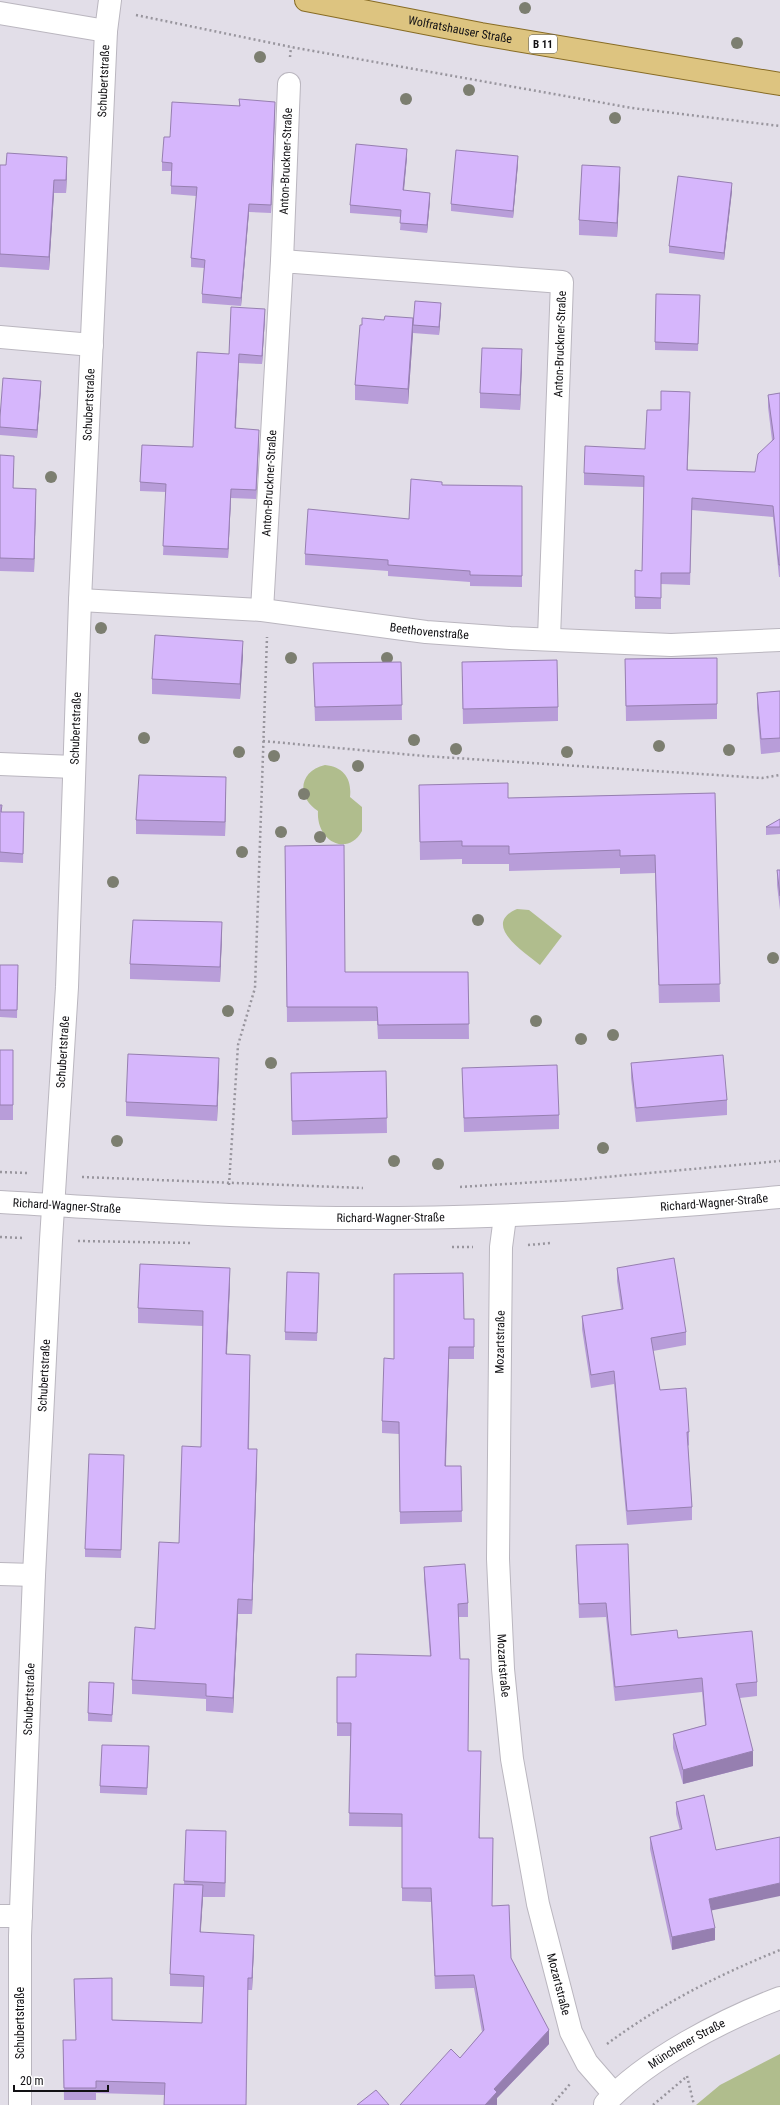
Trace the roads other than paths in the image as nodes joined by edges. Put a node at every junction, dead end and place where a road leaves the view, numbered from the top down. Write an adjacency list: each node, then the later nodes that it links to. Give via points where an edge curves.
1 (306, 0): 5 (main road, Wolfratshauser Straße / B 11, via 481,34)
2 (0, 13): 3 (street)
3 (108, 14): 8 (street, Schubertstraße)
4 (289, 84): 6 (street, Anton-Bruckner-Straße)
5 (780, 84)
6 (282, 261): 10 (street, Anton-Bruckner-Straße); 11 (street, Anton-Bruckner-Straße, via 562,282)
7 (0, 337): 8 (street)
8 (92, 345): 9 (street, Schubertstraße)
9 (80, 600): 10 (street, Beethovenstraße); 14 (street, Schubertstraße)
10 (265, 611): 11 (street, Beethovenstraße, via 426,632)
11 (550, 638): 12 (street, Beethovenstraße, via 671,645)
12 (780, 640)
13 (0, 764): 14 (street)
14 (74, 767): 17 (street, Schubertstraße, via 67,987)
15 (780, 1197): 18 (street, Richard-Wagner-Straße)
16 (0, 1202): 17 (street, Richard-Wagner-Straße)
17 (54, 1205): 18 (street, Richard-Wagner-Straße, via 336,1218); 20 (street, Schubertstraße)
18 (504, 1217): 23 (street, Mozartstraße, via 501,1247 498,1559 503,1669 512,1759 538,1904 571,2032)
19 (0, 1574): 20 (street)
20 (34, 1575): 21 (street, Schubertstraße)
21 (10, 1916): 24 (street, Schubertstraße)
22 (780, 1998): 23 (street, Münchener Straße, via 750,2009 670,2052)
23 (609, 2100)
24 (20, 2105)

